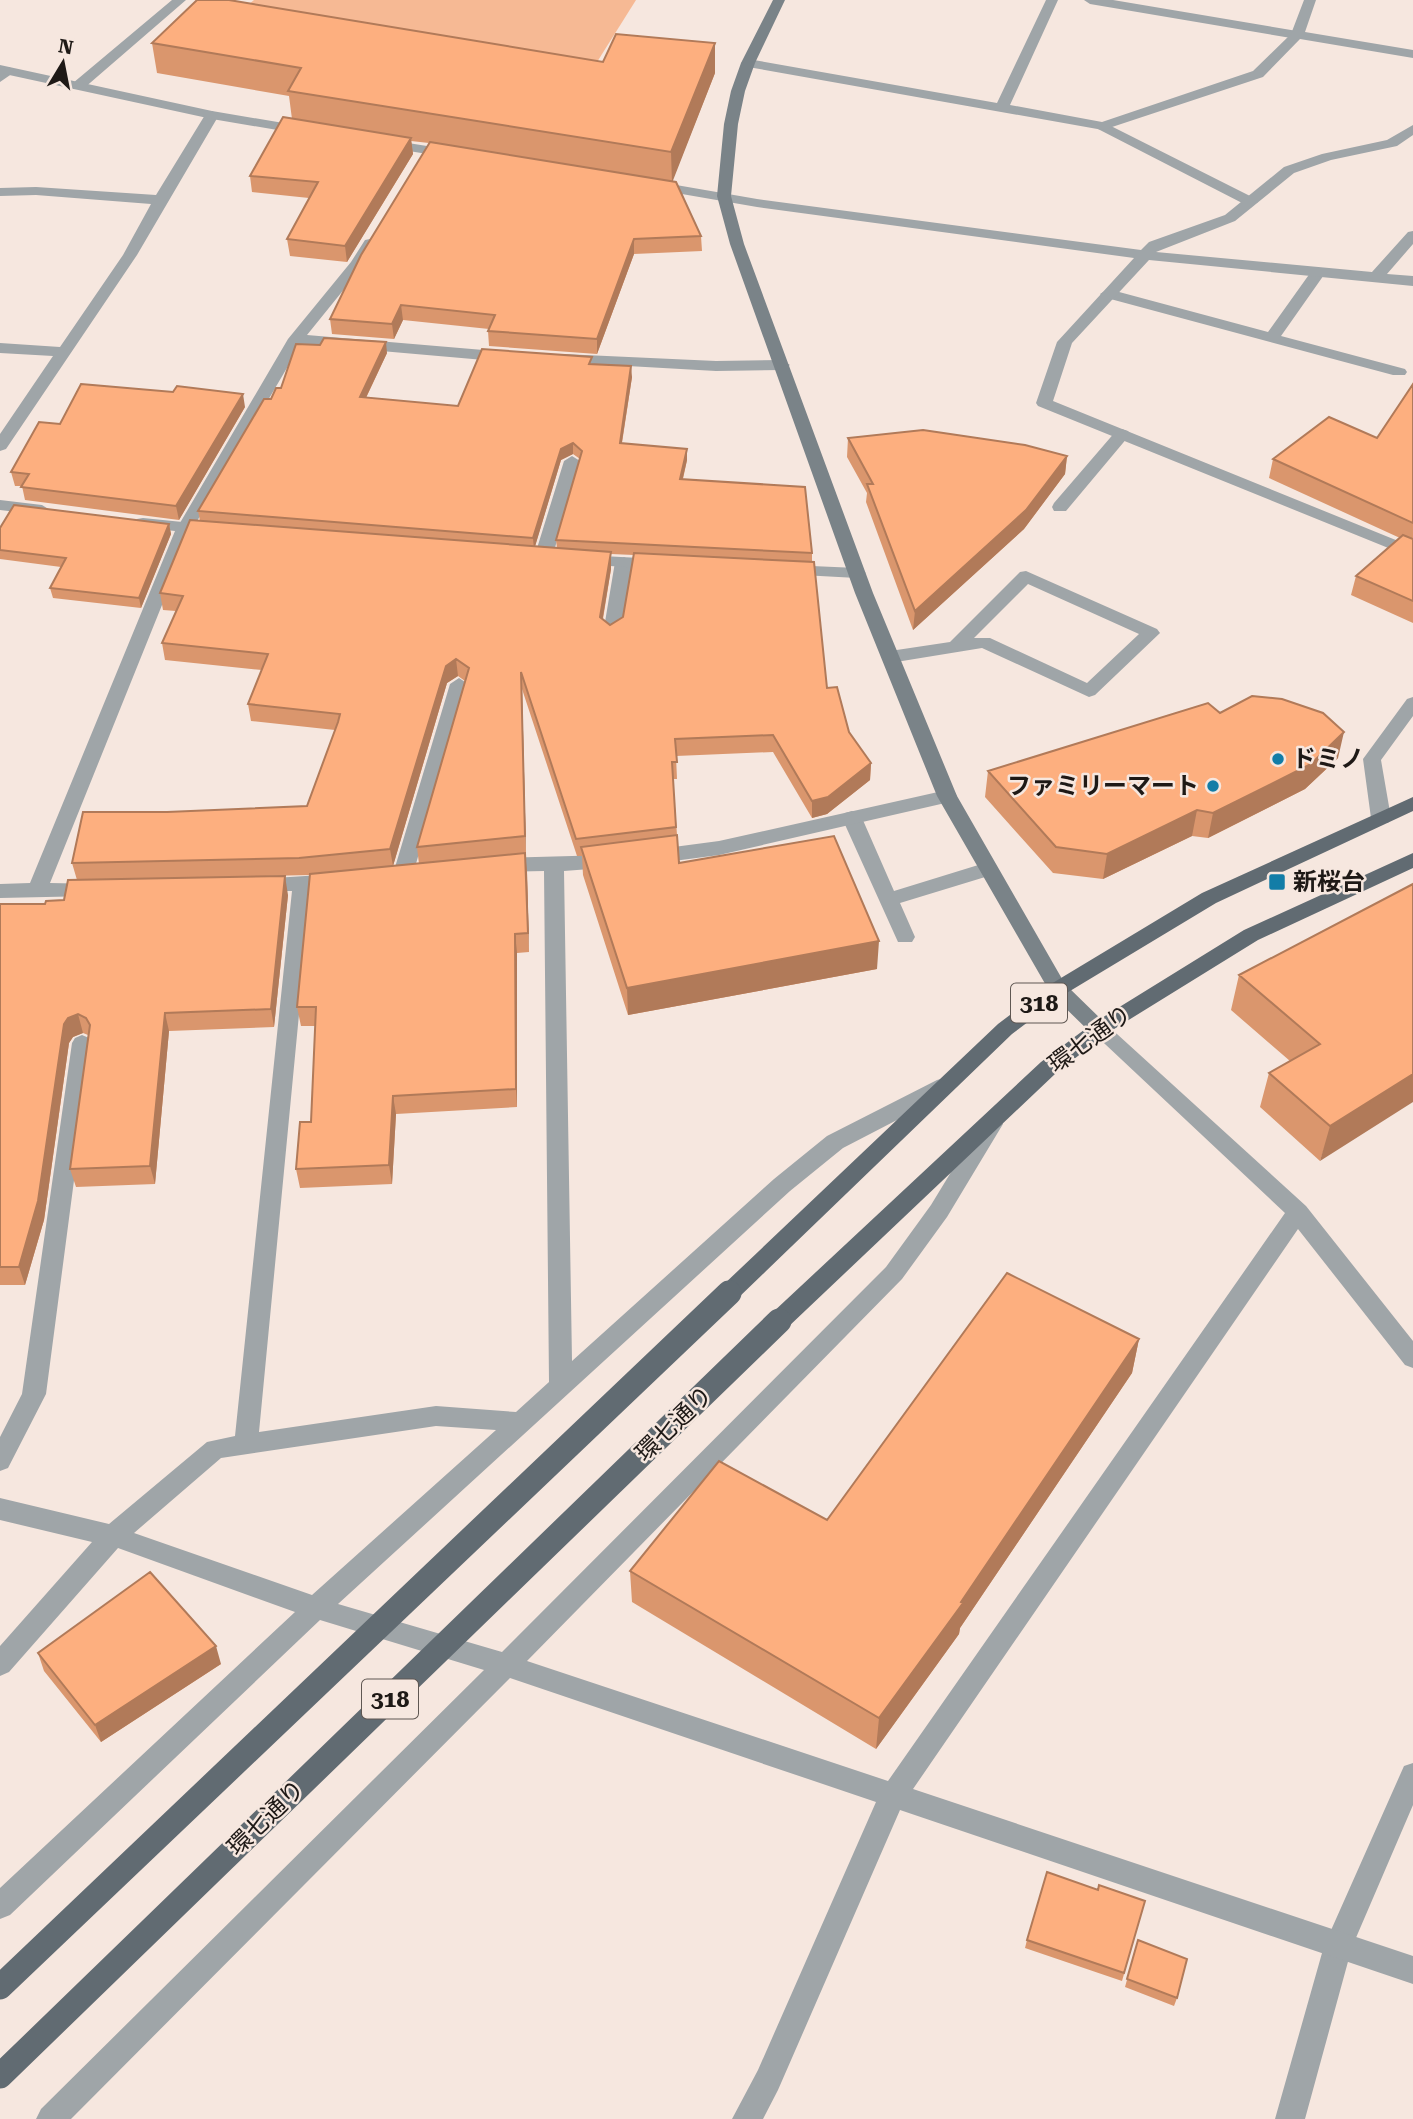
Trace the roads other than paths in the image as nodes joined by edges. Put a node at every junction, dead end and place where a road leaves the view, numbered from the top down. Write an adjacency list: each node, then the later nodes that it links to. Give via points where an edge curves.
1 (180, 0): 10 (street)
2 (779, 0): 8 (street)
3 (1052, 0): 11 (street)
4 (1090, 0): 6 (street)
5 (1310, 0): 6 (street)
6 (1297, 35): 7 (street); 13 (street, via 1258,74)
7 (1413, 54)
8 (748, 63): 11 (street); 20 (street, via 731,124)
9 (3, 73): 10 (street)
10 (78, 86): 12 (street)
11 (1002, 107): 13 (street)
12 (212, 116): 15 (street); 21 (street)
13 (1103, 125): 22 (street)
14 (1413, 129): 22 (street, via 1392,143 1289,170)
15 (319, 133)
16 (372, 141): 17 (street, via 422,156)
17 (465, 156)
18 (637, 183): 20 (street)
19 (0, 192): 21 (street)
20 (724, 196): 25 (street); 36 (street)
21 (160, 200): 33 (street, via 130,255)
22 (1251, 202): 25 (street, via 1230,218 1154,245)
23 (378, 230): 31 (street, via 358,264)
24 (1413, 235): 27 (street)
25 (1145, 255): 26 (street); 29 (street)
26 (1318, 272): 27 (street); 30 (street)
27 (1376, 278): 28 (street)
28 (1413, 281)
29 (1108, 295): 30 (street); 38 (street, via 1065,342 1044,403)
30 (1272, 338): 37 (street)
31 (296, 339): 34 (street); 45 (street)
32 (0, 348): 33 (street)
33 (63, 352): 39 (street)
34 (522, 358)
35 (550, 359): 36 (street)
36 (782, 365): 51 (street)
37 (1399, 372)
38 (1122, 434): 42 (street); 47 (street)
39 (0, 446)
40 (572, 461): 48 (street, via 550,558)
41 (0, 505): 43 (street)
42 (1060, 507)
43 (66, 513)
44 (132, 521): 45 (street)
45 (185, 528): 46 (street); 72 (street)
46 (226, 531)
47 (1413, 553)
48 (624, 562): 49 (street); 52 (street)
49 (677, 564)
50 (769, 569): 51 (street)
51 (857, 573): 54 (street)
52 (612, 634)
53 (955, 647): 53 (street, via 1026,576 1151,633 1088,691 984,642); 54 (street)
54 (890, 657): 57 (street)
55 (458, 684): 66 (street)
56 (1413, 703): 60 (street, via 1372,759)
57 (947, 796): 59 (street); 64 (street)
58 (1413, 803): 60 (main road, 318)
59 (852, 818): 62 (street, via 719,848); 74 (street)
60 (1381, 818): 76 (main road, 318, via 1209,898)
61 (1413, 860): 77 (main road, 環七通り / 318, via 1251,935)
62 (554, 865): 63 (street, via 534,862); 83 (street)
63 (481, 867)
64 (988, 869): 74 (street); 76 (street)
65 (429, 872): 66 (street)
66 (402, 874): 67 (street)
67 (377, 877)
68 (352, 879): 69 (street)
69 (302, 885): 70 (street); 85 (street)
70 (232, 886)
71 (106, 889): 72 (street)
72 (37, 890): 73 (street)
73 (0, 891)
74 (888, 900): 75 (street)
75 (905, 937)
76 (1058, 989): 77 (street); 79 (main road, 318, via 1005,1029)
77 (1099, 1029): 80 (main road, 環七通り / 318); 81 (street)
78 (82, 1043): 86 (street, via 34,1394)
79 (944, 1086): 83 (street, via 835,1142); 97 (main road, 318, bridge)
80 (999, 1113): 91 (street, via 939,1211 894,1273); 98 (main road, 環七通り / 318, bridge)
81 (1298, 1212): 82 (street); 93 (street)
82 (1413, 1358)
83 (561, 1385): 84 (street)
84 (520, 1422): 85 (street, via 436,1416); 89 (street)
85 (246, 1443): 88 (street, via 215,1450)
86 (0, 1461)
87 (0, 1509): 88 (street)
88 (113, 1536): 89 (street); 90 (street)
89 (316, 1608): 91 (street); 94 (street)
90 (0, 1664)
91 (506, 1665): 93 (street); 99 (street)
92 (1413, 1774): 95 (street)
93 (892, 1797): 95 (street); 100 (street)
94 (0, 1906)
95 (1338, 1945): 96 (street); 101 (street)
96 (1413, 1969)
97 (0, 1987)
98 (0, 2077)
99 (51, 2119)
100 (747, 2119)
101 (1290, 2119)

